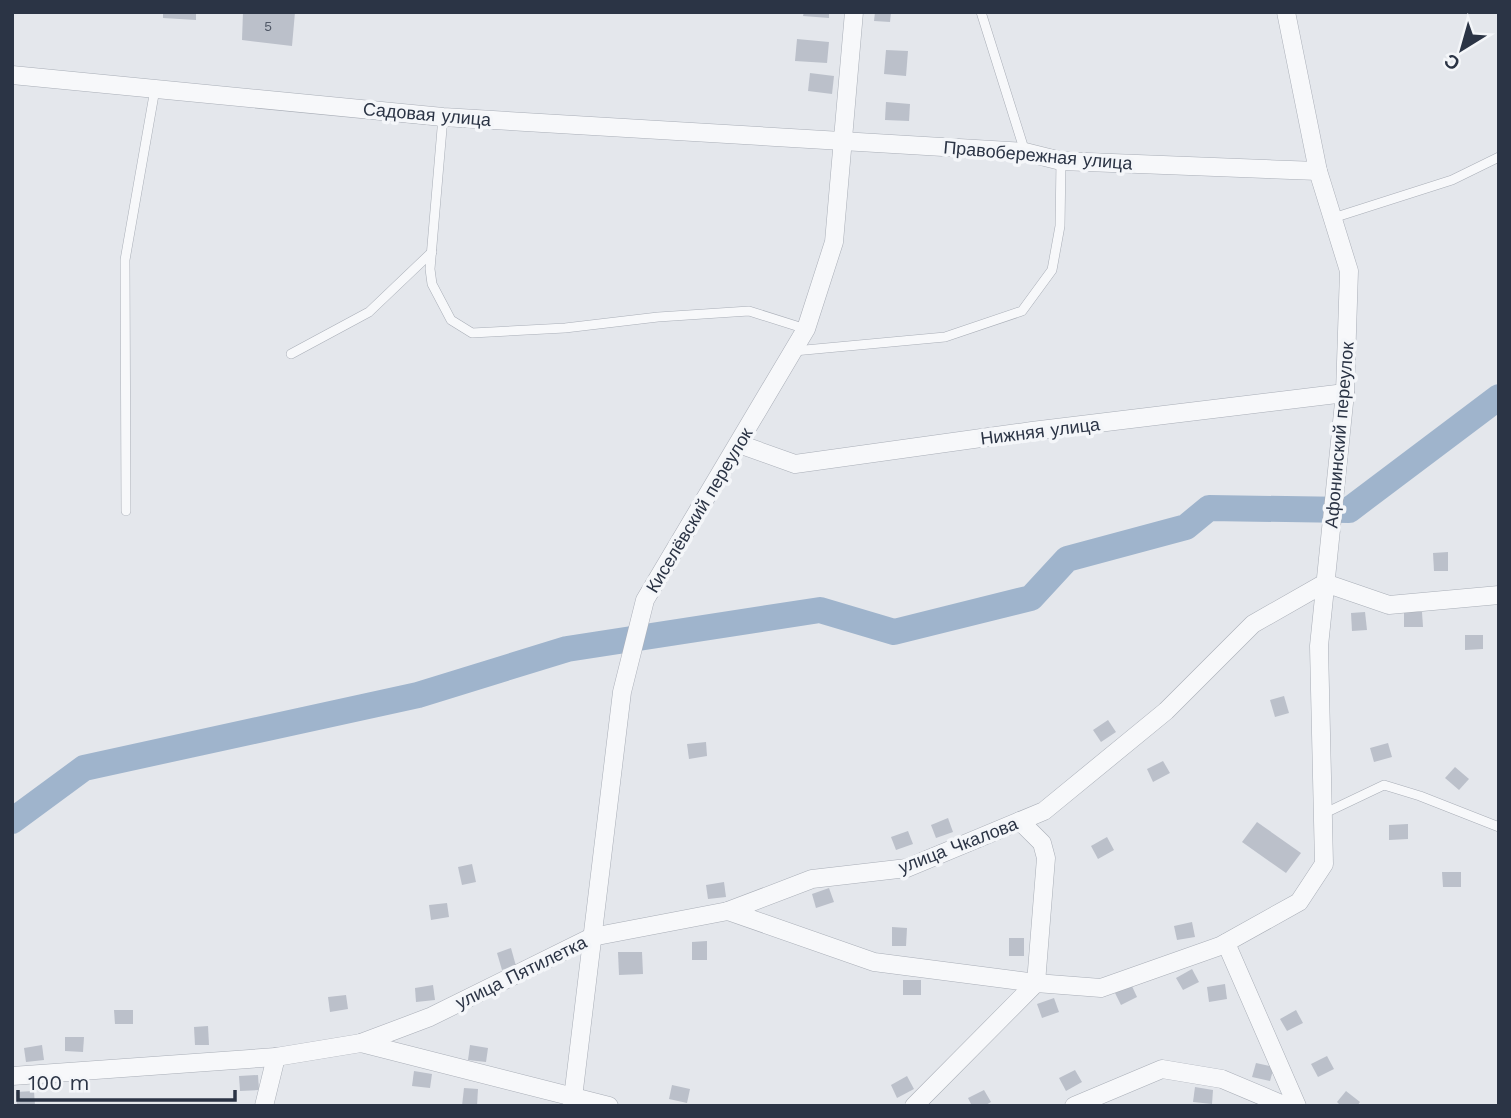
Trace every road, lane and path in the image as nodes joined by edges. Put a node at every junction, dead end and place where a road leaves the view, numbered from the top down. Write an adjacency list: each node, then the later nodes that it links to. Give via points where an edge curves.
1 (854, 12): 7 (street, Киселёвский переулок)
2 (981, 12): 8 (lane)
3 (1286, 12): 11 (street, Афонинский переулок)
4 (12, 75): 5 (street, Садовая улица)
5 (155, 89): 6 (street, Садовая улица); 19 (lane, via 125,260)
6 (443, 117): 7 (street, Садовая улица); 13 (lane)
7 (843, 141): 8 (street, Правобережная улица); 14 (street, Киселёвский переулок, via 834,242)
8 (1025, 152): 10 (street, Правобережная улица)
9 (1499, 157): 12 (lane, via 1452,180)
10 (1061, 161): 11 (street, Правобережная улица); 15 (lane, via 1060,226 1052,270 1022,311 945,337)
11 (1318, 171): 12 (street, Афонинский переулок)
12 (1332, 218): 17 (street, Афонинский переулок, via 1349,271)
13 (432, 252): 14 (lane, via 432,284 451,320 472,333 750,311); 16 (lane, via 369,312)
14 (806, 329): 15 (street, Киселёвский переулок)
15 (793, 351): 18 (street, Киселёвский переулок)
16 (291, 354)
17 (1345, 393): 18 (street, Нижняя улица, via 795,464); 20 (street, Афонинский переулок)
18 (739, 444): 26 (street, Киселёвский переулок, via 645,600 622,692)
19 (126, 511)
20 (1325, 583): 21 (street, via 1389,605); 22 (street, Афонинский переулок, via 1319,646); 23 (street, улица Чкалова, via 1253,624 1166,711 1044,811)
21 (1499, 595)
22 (1323, 814): 24 (lane, via 1384,785); 27 (street, Афонинский переулок, via 1324,864 1299,902)
23 (1020, 821): 25 (street, улица Чкалова, via 907,868 812,879); 28 (street, via 1042,843 1046,858)
24 (1499, 827)
25 (728, 911): 26 (street, улица Пятилетка); 28 (street, via 874,962)
26 (592, 937): 29 (street, улица Пятилетка, via 430,1017); 32 (street, Киселёвский переулок)
27 (1226, 943): 28 (street, via 1101,988); 38 (street)
28 (1036, 983): 35 (street)
29 (362, 1043): 30 (street, улица Пятилетка); 32 (street, улица Пятилетка)
30 (276, 1057): 31 (street, улица Пятилетка); 33 (street)
31 (12, 1076)
32 (572, 1101): 34 (street, улица Пятилетка)
33 (264, 1106)
34 (609, 1106)
35 (914, 1106)
36 (1074, 1106): 37 (street, via 1162,1069 1222,1079)
37 (1286, 1106)
38 (1297, 1106)

